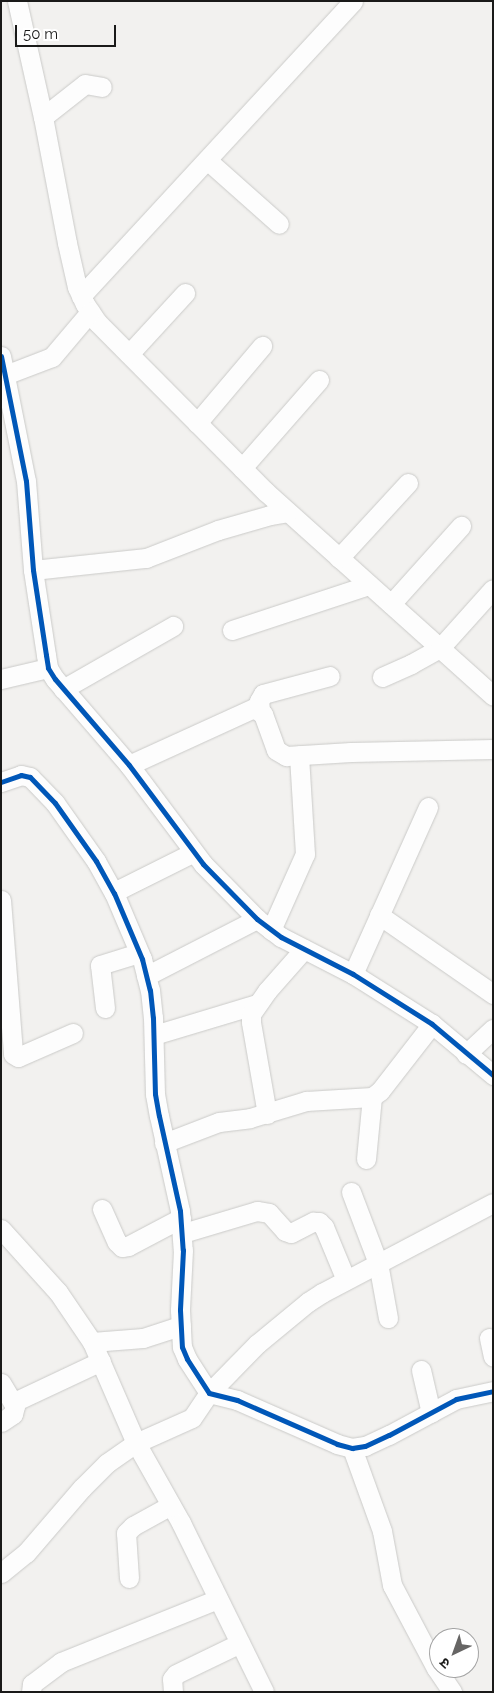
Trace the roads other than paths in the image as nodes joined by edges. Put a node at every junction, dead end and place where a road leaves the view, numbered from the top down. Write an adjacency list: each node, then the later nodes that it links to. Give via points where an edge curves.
1 (17, 1): 4 (street)
2 (353, 1): 5 (street)
3 (102, 87): 4 (street, via 85,84)
4 (43, 117): 8 (street, via 66,243)
5 (206, 160): 6 (street); 8 (street)
6 (279, 224)
7 (185, 293): 10 (street)
8 (86, 304): 10 (street); 12 (street, via 52,357)
9 (262, 346): 14 (street)
10 (129, 354): 14 (street)
11 (1, 356): 12 (street)
12 (5, 375): 20 (street, via 26,481)
13 (319, 380): 15 (street)
14 (197, 423): 15 (street)
15 (242, 468): 17 (street)
16 (408, 483): 19 (street)
17 (288, 512): 19 (street); 20 (street, via 218,530 146,558)
18 (461, 526): 23 (street)
19 (339, 558): 21 (street)
20 (33, 570): 27 (street)
21 (369, 585): 23 (street); 25 (street)
22 (493, 589): 26 (street)
23 (391, 604): 26 (street)
24 (173, 626): 31 (street)
25 (232, 630)
26 (440, 648): 29 (street); 32 (street)
27 (48, 668): 30 (street); 31 (street)
28 (330, 676): 33 (street, via 264,694 258,701)
29 (382, 677)
30 (1, 679)
31 (64, 689): 36 (street)
32 (492, 695)
33 (260, 710): 35 (street, via 276,750 286,756); 36 (street, via 254,708)
34 (493, 749): 35 (street)
35 (299, 755): 43 (street, via 305,854)
36 (129, 765): 39 (street)
37 (1, 782): 40 (street, via 21,774 34,780 55,803)
38 (428, 807): 42 (street)
39 (194, 852): 40 (street); 43 (street)
40 (114, 892): 45 (street)
41 (1, 900): 53 (street, via 13,1054 18,1057)
42 (379, 915): 46 (street); 48 (street)
43 (264, 925): 44 (street); 47 (street)
44 (304, 949): 46 (street); 49 (street)
45 (139, 952): 47 (street); 50 (street, via 100,965)
46 (352, 974): 51 (street)
47 (146, 976): 54 (street)
48 (493, 994)
49 (257, 1004): 54 (street); 58 (street, via 251,1022)
50 (105, 1008)
51 (432, 1024): 55 (street); 57 (street)
52 (493, 1029): 55 (street)
53 (74, 1033)
54 (154, 1035): 59 (street, via 156,1094)
55 (466, 1054): 56 (street)
56 (493, 1074)
57 (372, 1097): 58 (street, via 306,1101); 60 (street)
58 (267, 1114): 59 (street, via 220,1122)
59 (164, 1143): 64 (street)
60 (366, 1159)
61 (352, 1192): 66 (street)
62 (493, 1203): 66 (street)
63 (102, 1209): 64 (street, via 122,1246)
64 (182, 1226): 67 (street, via 257,1211 269,1213 285,1231 291,1233 319,1222); 69 (street)
65 (1, 1229): 70 (street, via 58,1292)
66 (378, 1263): 67 (street); 68 (street)
67 (346, 1280): 75 (street, via 315,1297 268,1334)
68 (388, 1318)
69 (181, 1326): 70 (street, via 143,1338); 75 (street, via 182,1347 187,1359)
70 (92, 1342): 71 (street)
71 (101, 1361): 76 (street); 79 (street)
72 (421, 1370): 77 (street)
73 (1, 1384): 76 (street)
74 (493, 1391): 77 (street, via 456,1399)
75 (209, 1393): 79 (street, via 192,1418); 80 (street, via 237,1400)
76 (14, 1402): 78 (street, via 15,1411)
77 (431, 1413): 80 (street, via 365,1446)
78 (1, 1422)
79 (136, 1443): 81 (street); 82 (street, via 107,1463 26,1554)
80 (352, 1448): 89 (street, via 382,1531 392,1585)
81 (171, 1505): 83 (street, via 126,1533); 84 (street)
82 (1, 1574)
83 (129, 1578)
84 (218, 1599): 85 (street); 86 (street, via 61,1662 32,1684)
85 (240, 1643): 87 (street, via 176,1674 172,1679); 88 (street)
86 (31, 1692)
87 (173, 1692)
88 (264, 1692)
89 (452, 1692)

